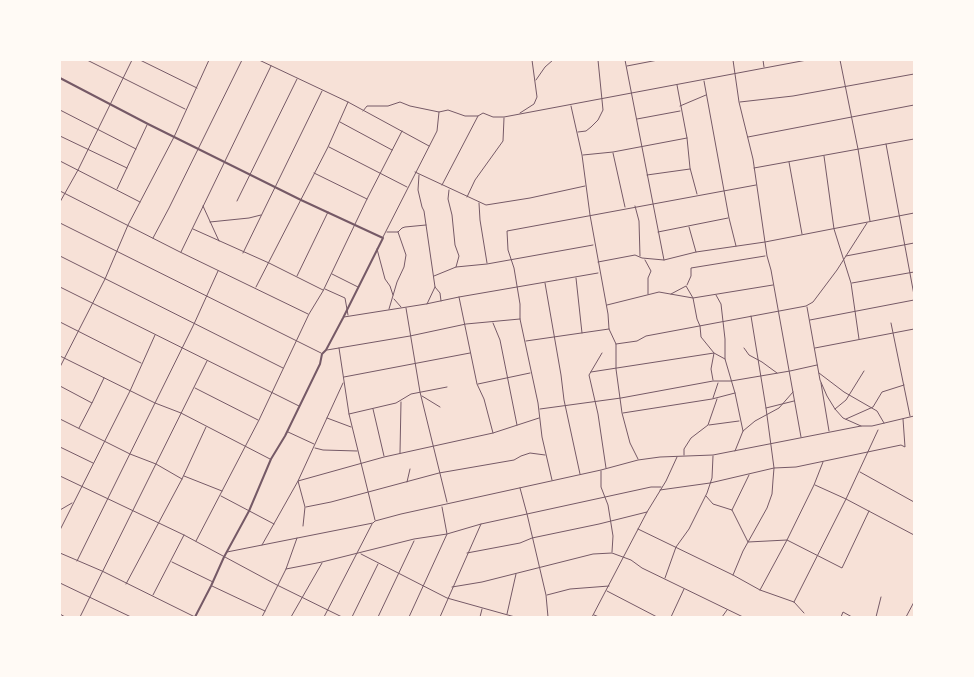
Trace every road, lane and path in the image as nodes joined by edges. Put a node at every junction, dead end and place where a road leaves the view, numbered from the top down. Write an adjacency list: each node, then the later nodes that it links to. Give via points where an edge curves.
1 (87, 60): 23 (street)
2 (132, 60): 23 (street)
3 (140, 60): 29 (street)
4 (209, 60): 29 (street)
5 (242, 60): 64 (street)
6 (259, 60): 17 (street)
7 (532, 60): 26 (street)
8 (553, 60): 26 (street)
9 (598, 60): 33 (street)
10 (625, 60): 18 (street)
11 (658, 60): 18 (street)
12 (733, 60): 20 (street)
13 (763, 60): 19 (street)
14 (807, 60): 16 (street)
15 (840, 60): 28 (street)
16 (793, 61): 19 (street)
17 (271, 66): 24 (street); 73 (street)
18 (626, 66): 31 (street)
19 (764, 68): 20 (street)
20 (736, 74): 25 (street); 35 (street)
21 (914, 74): 28 (street)
22 (60, 78): 36 (street)
23 (123, 78): 36 (street); 41 (street)
24 (297, 78): 30 (street); 82 (street)
25 (704, 80): 27 (street); 32 (street)
26 (536, 81): 45 (street, via 534,104)
27 (677, 86): 31 (street); 39 (street)
28 (846, 86): 35 (street); 48 (street)
29 (196, 88): 41 (street)
30 (323, 90): 34 (street); 86 (street)
31 (631, 94): 33 (street); 49 (street)
32 (707, 95): 39 (street); 93 (street)
33 (603, 99): 37 (street); 54 (street, via 603,110 598,120 586,131)
34 (348, 102): 42 (street); 50 (street)
35 (739, 102): 58 (street)
36 (110, 104): 51 (street); 52 (street)
37 (571, 105): 45 (street); 54 (street)
38 (914, 105): 48 (street)
39 (680, 106): 43 (street)
40 (60, 110): 52 (street)
41 (186, 110): 56 (street)
42 (363, 111): 44 (street, via 367,106 388,106 400,102); 53 (street)
43 (681, 111): 49 (street); 57 (street)
44 (439, 112): 46 (street, via 448,110 465,116); 61 (street, via 437,131)
45 (516, 115): 47 (street)
46 (478, 116): 47 (street, via 483,113); 87 (street)
47 (504, 117): 96 (street, via 503,141)
48 (851, 117): 58 (street); 66 (street)
49 (636, 119): 63 (street)
50 (340, 121): 62 (street); 68 (street)
51 (148, 124): 56 (street); 65 (street)
52 (98, 129): 65 (street); 67 (street)
53 (402, 131): 61 (street); 68 (street)
54 (577, 132): 70 (street)
55 (60, 136): 67 (street)
56 (174, 137): 64 (street); 102 (street)
57 (687, 138): 63 (street); 76 (street)
58 (748, 138): 77 (street)
59 (914, 139): 60 (street)
60 (886, 144): 66 (street); 111 (street)
61 (429, 146): 80 (street)
62 (328, 147): 79 (street); 81 (street)
63 (642, 147): 69 (street); 84 (street)
64 (199, 148): 73 (street); 126 (street)
65 (136, 149): 75 (street)
66 (858, 149): 71 (street); 114 (street)
67 (88, 150): 75 (street); 78 (street)
68 (392, 150): 79 (street)
69 (613, 152): 70 (street); 106 (street)
70 (582, 155): 88 (street)
71 (824, 156): 74 (street); 121 (street)
72 (60, 161): 78 (street)
73 (224, 161): 82 (street); 104 (street)
74 (790, 162): 77 (street); 125 (street)
75 (126, 168): 91 (street)
76 (690, 168): 84 (street); 95 (street)
77 (754, 168): 85 (street)
78 (78, 170): 91 (street); 94 (street)
79 (380, 172): 89 (street); 97 (street)
80 (415, 172): 83 (street); 89 (street)
81 (314, 173): 97 (street); 98 (street)
82 (250, 174): 86 (street); 99 (street)
83 (419, 175): 87 (street); 117 (street, via 418,190)
84 (647, 175): 103 (street)
85 (756, 185): 93 (street); 129 (street)
86 (276, 186): 98 (street); 109 (street)
87 (442, 186): 90 (street)
88 (586, 186): 101 (street, via 486,205); 110 (street)
89 (407, 187): 122 (street)
90 (450, 189): 96 (street); 150 (street, via 448,199 459,256)
91 (116, 190): 102 (street)
92 (60, 191): 94 (street)
93 (724, 191): 95 (street); 112 (street)
94 (64, 193): 100 (street); 118 (street)
95 (697, 195): 103 (street)
96 (467, 197): 101 (street)
97 (367, 199): 116 (street)
98 (301, 200): 107 (street); 148 (street)
99 (237, 201)
100 (60, 202)
101 (479, 202): 149 (street)
102 (141, 203): 118 (street)
103 (653, 203): 105 (street); 124 (street)
104 (203, 205): 113 (street); 120 (street)
105 (634, 206): 106 (street); 142 (street, via 639,221)
106 (625, 208): 110 (street)
107 (328, 212): 116 (street); 156 (street)
108 (914, 213): 111 (street)
109 (261, 215): 113 (street); 137 (street)
110 (590, 215): 131 (street); 143 (street, via 507,231)
111 (899, 216): 114 (street); 132 (street)
112 (729, 218): 119 (street); 133 (street)
113 (210, 222): 128 (street)
114 (869, 222): 121 (street); 141 (street)
115 (60, 223): 135 (street)
116 (355, 225): 127 (street); 155 (street)
117 (426, 225): 123 (street, via 402,228); 157 (street)
118 (128, 226): 126 (street); 135 (street)
119 (689, 226): 124 (street); 138 (street)
120 (192, 228): 128 (street); 136 (street)
121 (834, 229): 125 (street); 141 (street)
122 (387, 232): 123 (street); 127 (street)
123 (398, 232): 175 (street, via 406,255)
124 (658, 232): 145 (street)
125 (802, 234): 129 (street)
126 (152, 238): 136 (street)
127 (383, 238): 134 (street)
128 (219, 241): 137 (street)
129 (765, 242): 133 (street); 140 (street)
130 (914, 243): 132 (street)
131 (594, 244): 143 (street); 147 (street)
132 (905, 244): 141 (street); 152 (street)
133 (736, 246): 138 (street)
134 (377, 249): 166 (street); 175 (street)
135 (116, 250): 159 (street); 174 (street)
136 (180, 252): 151 (street)
137 (243, 252): 148 (street)
138 (696, 252): 145 (street)
139 (60, 256): 159 (street)
140 (766, 256): 162 (street); 164 (street, via 692,268)
141 (844, 256): 146 (street)
142 (640, 257): 144 (street); 147 (street)
143 (511, 259): 149 (street); 167 (street)
144 (644, 259): 145 (street); 172 (street, via 651,271)
145 (664, 260)
146 (843, 260): 161 (street); 183 (street, via 813,302)
147 (598, 262): 154 (street)
148 (269, 263): 156 (street); 168 (street)
149 (487, 264): 150 (street)
150 (456, 268): 157 (street)
151 (218, 271): 168 (street); 174 (street)
152 (911, 272): 153 (street); 161 (street); 173 (street)
153 (914, 272)
154 (599, 273): 158 (street); 182 (street)
155 (332, 274): 166 (street); 169 (street)
156 (296, 276): 169 (street)
157 (434, 276): 163 (street)
158 (575, 277): 160 (street); 206 (street)
159 (104, 279): 180 (street); 200 (street)
160 (545, 282): 167 (street); 210 (street)
161 (851, 283): 189 (street)
162 (773, 285): 171 (street); 188 (street)
163 (435, 286): 179 (street); 181 (street)
164 (686, 286): 170 (street); 177 (street)
165 (60, 287): 180 (street)
166 (359, 287): 187 (street)
167 (517, 287): 176 (street); 194 (street)
168 (256, 288): 190 (street)
169 (324, 290): 187 (street, via 344,298); 190 (street)
170 (671, 294): 172 (street, via 658,292); 177 (street)
171 (716, 294): 177 (street); 198 (street, via 721,304)
172 (648, 295): 182 (street)
173 (914, 295)
174 (206, 296): 200 (street); 212 (street)
175 (394, 297): 184 (street); 186 (street)
176 (459, 297): 179 (street); 201 (street)
177 (693, 298): 202 (street)
178 (914, 300): 189 (street)
179 (441, 301): 181 (street)
180 (92, 304): 205 (street); 208 (street)
181 (426, 304): 185 (street)
182 (607, 305): 203 (street)
183 (806, 306): 188 (street); 195 (street)
184 (402, 308): 185 (street); 186 (street)
185 (406, 308): 209 (street)
186 (389, 309): 191 (street)
187 (347, 310): 191 (street); 193 (street)
188 (779, 311): 192 (street); 235 (street)
189 (855, 312): 195 (street); 211 (street)
190 (309, 314): 212 (street)
191 (348, 316): 193 (street)
192 (750, 316): 198 (street); 227 (street)
193 (343, 318): 219 (street)
194 (520, 319): 197 (street); 213 (street)
195 (809, 320): 218 (street)
196 (60, 322): 205 (street)
197 (492, 322): 201 (street); 244 (street, via 500,340)
198 (723, 323): 202 (street); 226 (street)
199 (892, 323): 207 (street)
200 (194, 324): 215 (street); 233 (street)
201 (466, 324): 209 (street); 220 (street)
202 (700, 326): 214 (street); 222 (street, via 701,336)
203 (609, 329): 206 (street); 214 (street)
204 (914, 329): 207 (street)
205 (78, 332): 225 (street); 229 (street)
206 (582, 333): 210 (street)
207 (894, 333): 211 (street); 251 (street)
208 (155, 335): 215 (street); 229 (street)
209 (410, 336): 216 (street); 230 (street)
210 (554, 338): 213 (street); 271 (street)
211 (858, 339): 218 (street)
212 (296, 341): 223 (street); 233 (street)
213 (526, 341): 237 (street)
214 (616, 344): 234 (street)
215 (182, 348): 228 (street); 269 (street)
216 (339, 348): 219 (street); 242 (street)
217 (744, 348): 227 (street)
218 (814, 348): 231 (street)
219 (326, 350): 223 (street)
220 (471, 353): 230 (street); 250 (street)
221 (602, 353): 238 (street)
222 (714, 353): 226 (street); 234 (street); 247 (street)
223 (322, 354): 272 (street)
224 (60, 356): 225 (street)
225 (65, 358): 232 (street); 243 (street)
226 (725, 359): 245 (street)
227 (758, 360): 240 (street); 241 (street)
228 (207, 361): 254 (street); 258 (street)
229 (142, 364): 255 (street)
230 (415, 364): 242 (street); 256 (street)
231 (817, 365): 235 (street); 239 (street)
232 (60, 367)
233 (284, 368): 258 (street)
234 (616, 369): 238 (street); 262 (street)
235 (790, 371): 240 (street); 257 (street)
236 (864, 371): 260 (street)
237 (531, 372): 244 (street); 277 (street)
238 (591, 372): 266 (street)
239 (819, 372): 246 (street); 260 (street)
240 (777, 373): 241 (street)
241 (761, 376): 245 (street); 275 (street)
242 (343, 377): 249 (street)
243 (104, 378): 255 (street); 268 (street)
244 (508, 378): 250 (street); 294 (street)
245 (732, 380): 248 (street); 259 (street)
246 (820, 380): 278 (street); 303 (street)
247 (713, 381): 248 (street); 262 (street)
248 (718, 382): 264 (street)
249 (343, 383): 281 (street); 284 (street)
250 (477, 384): 302 (street)
251 (905, 385): 276 (street, via 882,392); 285 (street)
252 (60, 386): 268 (street)
253 (448, 387): 256 (street)
254 (194, 388): 280 (street); 290 (street)
255 (130, 391): 269 (street); 305 (street)
256 (420, 392): 261 (street); 265 (street, via 404,396)
257 (793, 392): 267 (street); 270 (street)
258 (272, 393): 272 (street); 290 (street)
259 (735, 393): 263 (street); 291 (street)
260 (850, 395): 276 (street); 278 (street)
261 (421, 396): 273 (street); 306 (street)
262 (621, 398): 266 (street); 279 (street)
263 (717, 398): 264 (street); 293 (street)
264 (712, 399): 279 (street)
265 (401, 400): 274 (street); 315 (street)
266 (594, 401): 271 (street); 329 (street)
267 (795, 401): 270 (street); 304 (street)
268 (92, 403): 298 (street)
269 (155, 403): 280 (street); 314 (street)
270 (782, 404): 275 (street); 282 (street)
271 (565, 405): 277 (street); 333 (street)
272 (299, 406): 300 (street)
273 (440, 407)
274 (373, 408): 281 (street); 320 (street)
275 (766, 408): 282 (street)
276 (870, 408): 288 (street); 292 (street, via 877,411)
277 (539, 409): 286 (street)
278 (835, 409): 288 (street)
279 (622, 413): 322 (street)
280 (182, 414): 296 (street); 325 (street)
281 (349, 414): 297 (street)
282 (767, 416): 301 (street); 307 (street)
283 (914, 416): 285 (street)
284 (327, 417): 297 (street); 308 (street)
285 (910, 417): 289 (street)
286 (539, 418): 294 (street); 316 (street)
287 (60, 419): 298 (street)
288 (846, 419): 295 (street)
289 (902, 419): 292 (street); 312 (street, via 905,447)
290 (259, 420): 310 (street)
291 (740, 420): 293 (street); 301 (street)
292 (884, 423): 295 (street)
293 (708, 425): 319 (street, via 691,438 684,449)
294 (518, 426): 302 (street)
295 (861, 426): 303 (street)
296 (206, 427): 310 (street); 334 (street)
297 (352, 427): 311 (street)
298 (79, 428): 305 (street)
299 (878, 430): 312 (street)
300 (287, 431): 308 (street); 321 (street)
301 (743, 432): 313 (street)
302 (493, 433): 306 (street)
303 (829, 433): 304 (street)
304 (802, 438): 307 (street)
305 (104, 441): 314 (street); 324 (street)
306 (433, 445): 315 (street); 332 (street)
307 (771, 445): 313 (street); 328 (street)
308 (314, 446): 311 (street, via 323,450); 338 (street)
309 (60, 447): 324 (street)
310 (245, 447): 321 (street); 347 (street)
311 (357, 451): 326 (street)
312 (868, 451): 323 (street); 331 (street)
313 (735, 452): 317 (street)
314 (130, 454): 325 (street); 353 (street)
315 (400, 454): 320 (street)
316 (546, 455): 332 (street, via 530,453 514,460); 339 (street)
317 (713, 455): 319 (street); 341 (street, via 714,470)
318 (677, 456): 319 (street); 322 (street); 344 (street)
319 (684, 456)
320 (384, 457): 326 (street)
321 (271, 459): 362 (street)
322 (638, 460): 329 (street)
323 (824, 461): 328 (street); 342 (street)
324 (92, 463): 343 (street)
325 (156, 464): 337 (street); 360 (street)
326 (360, 464): 338 (street); 348 (street)
327 (410, 468): 340 (street)
328 (774, 468): 335 (street); 383 (street, via 772,494)
329 (606, 469): 330 (street)
330 (601, 470): 333 (street); 351 (street, via 600,488)
331 (860, 472): 352 (street); 355 (street)
332 (439, 473): 340 (street); 356 (street)
333 (580, 474): 339 (street)
334 (184, 475): 337 (street); 347 (street)
335 (749, 475): 341 (street); 361 (street)
336 (60, 476): 343 (street)
337 (182, 479): 368 (street)
338 (298, 481): 358 (street); 369 (street)
339 (553, 481): 345 (street)
340 (407, 482): 348 (street)
341 (710, 483): 346 (street); 350 (street)
342 (814, 485): 352 (street); 381 (street)
343 (81, 486): 353 (street); 354 (street)
344 (661, 487): 346 (street); 351 (street)
345 (520, 488): 356 (street); 365 (street)
346 (660, 490): 364 (street)
347 (222, 491): 349 (street)
348 (368, 492): 358 (street); 366 (street)
349 (220, 496): 362 (street); 382 (street)
350 (706, 496): 361 (street, via 713,504); 385 (street)
351 (605, 497): 365 (street); 367 (street)
352 (846, 498): 363 (street); 392 (street)
353 (108, 499): 360 (street); 395 (street)
354 (74, 502): 359 (street); 374 (street)
355 (914, 502)
356 (447, 504): 357 (street)
357 (441, 506): 366 (street); 375 (street)
358 (305, 507): 372 (street)
359 (60, 510)
360 (133, 510): 368 (street); 401 (street)
361 (732, 510): 383 (street)
362 (249, 511): 369 (street); 386 (street)
363 (869, 511): 377 (street); 392 (street, via 842,568)
364 (647, 512): 367 (street); 373 (street)
365 (527, 514): 371 (street); 379 (street)
366 (375, 521): 370 (street)
367 (611, 521): 379 (street); 390 (street)
368 (159, 522): 376 (street); 408 (street)
369 (274, 524): 384 (street)
370 (373, 524): 378 (street); 388 (street)
371 (481, 524): 375 (street); 389 (street)
372 (303, 526)
373 (638, 529): 385 (street); 394 (street)
374 (60, 530)
375 (447, 534): 380 (street); 411 (street)
376 (184, 535): 382 (street); 396 (street)
377 (914, 535)
378 (297, 538): 384 (street); 400 (street)
379 (532, 538): 389 (street); 399 (street)
380 (414, 539): 391 (street); 402 (street)
381 (787, 540): 383 (street); 392 (street); 415 (street)
382 (196, 541): 393 (street)
383 (748, 542): 404 (street)
384 (262, 545): 386 (street)
385 (676, 547): 404 (street); 405 (street)
386 (226, 552): 393 (street)
387 (60, 553): 395 (street)
388 (357, 553): 391 (street); 397 (street); 429 (street)
389 (467, 553): 413 (street)
390 (612, 553): 394 (street); 399 (street, via 593,554)
391 (360, 554): 398 (street)
392 (818, 555): 423 (street)
393 (224, 557): 406 (street); 409 (street)
394 (623, 557): 405 (street); 412 (street)
395 (77, 561): 401 (street)
396 (171, 561): 406 (street); 419 (street)
397 (322, 562): 400 (street); 421 (street)
398 (379, 563): 402 (street); 443 (street)
399 (539, 568): 403 (street); 417 (street)
400 (286, 569): 409 (street)
401 (102, 571): 408 (street); 418 (street)
402 (397, 573): 411 (street); 444 (street)
403 (516, 574): 413 (street); 433 (street)
404 (733, 575): 415 (street)
405 (664, 579): 414 (street)
406 (213, 582): 410 (street)
407 (60, 583): 418 (street)
408 (126, 584): 419 (street)
409 (277, 585): 421 (street); 430 (street)
410 (211, 586): 430 (street); 438 (street)
411 (423, 586): 422 (street); 445 (street)
412 (609, 586): 416 (street); 417 (street, via 570,589)
413 (452, 587): 422 (street)
414 (684, 589): 428 (street); 452 (street)
415 (760, 590): 423 (street)
416 (606, 591): 434 (street); 451 (street)
417 (546, 595): 449 (street)
418 (89, 596): 436 (street); 437 (street)
419 (153, 596): 438 (street)
420 (881, 597): 457 (street)
421 (302, 598): 429 (street); 440 (street)
422 (447, 598): 427 (street); 446 (street)
423 (794, 602): 431 (street)
424 (914, 602): 425 (street)
425 (912, 606): 426 (street); 458 (street)
426 (914, 608)
427 (482, 609): 433 (street); 447 (street)
428 (727, 609): 453 (street); 454 (street)
429 (328, 610): 441 (street); 442 (street)
430 (265, 611): 439 (street)
431 (804, 613)
432 (60, 614): 435 (street)
433 (507, 615): 448 (street)
434 (593, 616): 450 (street)
435 (65, 617)
436 (80, 617)
437 (131, 617)
438 (195, 617)
439 (262, 617)
440 (291, 617)
441 (324, 617)
442 (342, 617)
443 (352, 617)
444 (378, 617)
445 (409, 617)
446 (440, 617)
447 (480, 617)
448 (515, 617)
449 (548, 617)
450 (599, 617)
451 (657, 617)
452 (671, 617)
453 (722, 617)
454 (743, 617)
455 (841, 617): 456 (street, via 843,612)
456 (852, 617)
457 (876, 617)
458 (906, 617)

